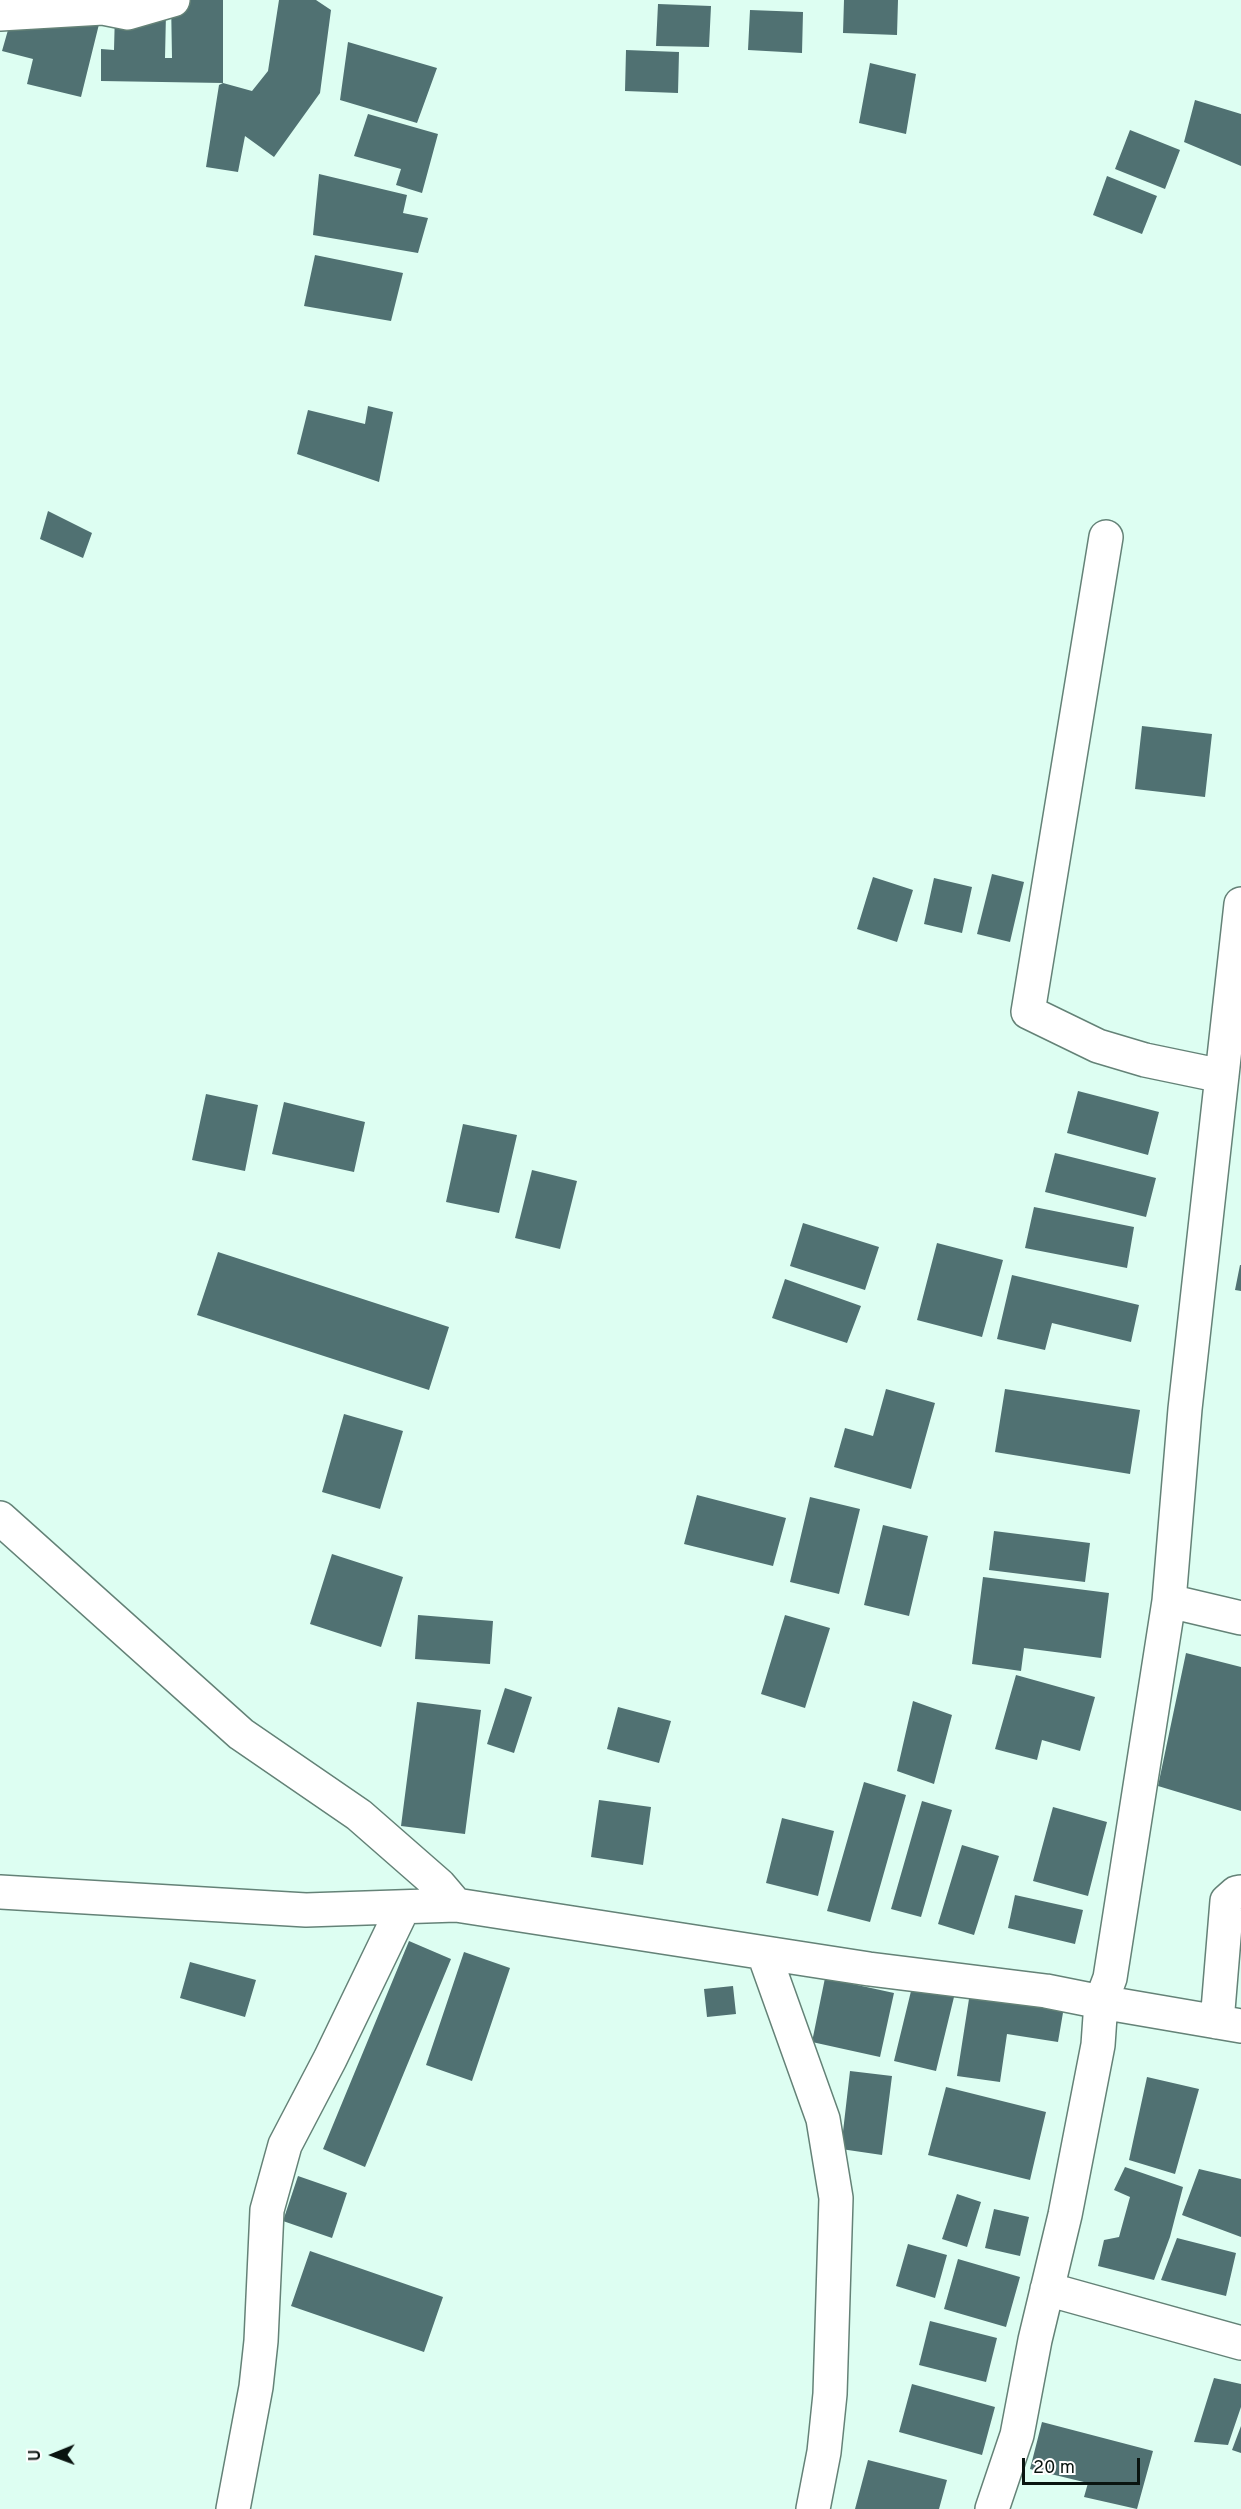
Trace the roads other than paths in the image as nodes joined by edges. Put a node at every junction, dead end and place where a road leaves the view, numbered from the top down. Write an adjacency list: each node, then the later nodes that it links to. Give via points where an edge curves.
1 (173, 0): 2 (street, via 128,13 103,8)
2 (0, 14)
3 (1106, 537): 5 (street, via 1028,1012 1098,1046 1145,1060)
4 (1241, 904): 5 (street)
5 (1229, 1064): 7 (street, via 1185,1409)
6 (0, 1518): 11 (street, via 241,1734 359,1815 440,1885)
7 (1168, 1601): 8 (street); 14 (street, via 1110,1978)
8 (1241, 1618)
9 (0, 1892): 12 (street, via 306,1910)
10 (1241, 1892): 15 (street, via 1227,1901)
11 (456, 1905): 12 (street); 13 (street)
12 (403, 1908): 18 (street, via 285,2145 267,2210 256,2387)
13 (764, 1954): 14 (street, via 1046,1990); 19 (street, via 823,2120 836,2198 830,2394)
14 (1101, 2002): 15 (street); 16 (street, via 1098,2045)
15 (1229, 2024)
16 (1047, 2289): 17 (street); 20 (street, via 1017,2435)
17 (1241, 2343)
18 (233, 2509)
19 (813, 2509)
20 (993, 2509)

